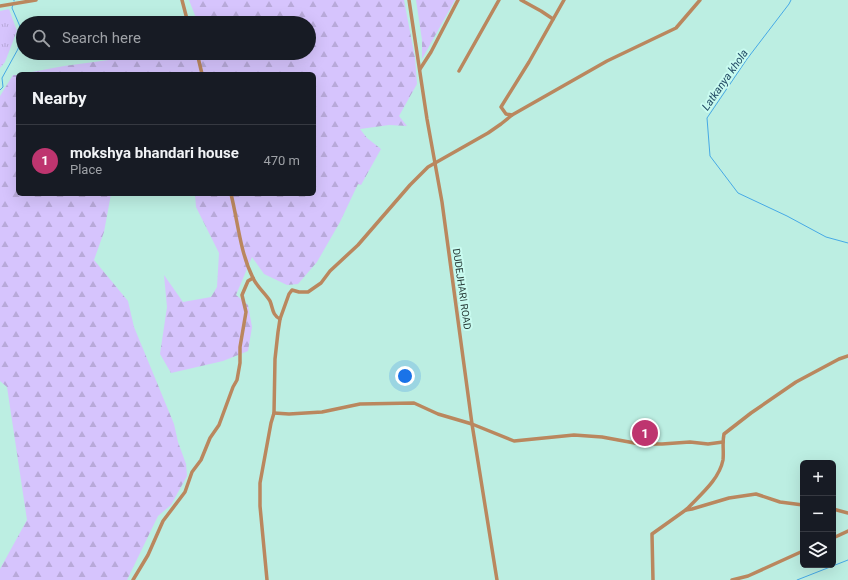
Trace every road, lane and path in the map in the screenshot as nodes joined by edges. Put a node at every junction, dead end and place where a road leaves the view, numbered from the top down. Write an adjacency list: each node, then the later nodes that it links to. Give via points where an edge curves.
1 (29, 0): 2 (street); 10 (street)
2 (36, 0)
3 (182, 0): 11 (street)
4 (409, 0): 14 (street, DUDEJHARI ROAD)
5 (458, 0): 14 (street)
6 (499, 0): 15 (street)
7 (521, 0): 12 (street)
8 (564, 0): 12 (street)
9 (700, 0): 17 (street, via 676,28 607,61)
10 (0, 6)
11 (186, 16)
12 (553, 19): 17 (street, via 501,107 506,114)
13 (199, 60): 16 (street)
14 (420, 69): 18 (street, DUDEJHARI ROAD)
15 (459, 71)
16 (202, 72)
17 (512, 115): 18 (street, via 488,133)
18 (435, 162): 21 (street, via 410,185 321,283 308,292 292,290); 24 (street, DUDEJHARI ROAD)
19 (231, 196): 20 (street, via 239,239)
20 (253, 278): 21 (street); 33 (street, via 248,281 242,295 246,312 237,380 232,387 219,425 192,472 185,492 163,521 148,555)
21 (280, 319): 23 (street, via 275,359)
22 (848, 356): 25 (street, via 796,382 773,397 724,434)
23 (274, 414): 24 (street, via 322,412 360,404 403,402 414,403 438,414); 34 (street, via 259,493)
24 (472, 424): 25 (street, via 514,441 574,434 640,444); 35 (street, DUDEJHARI ROAD)
25 (723, 442): 27 (street, via 723,459 717,476)
26 (800, 505): 27 (street, via 780,502 756,494 729,498 686,510)
27 (688, 508): 36 (street, via 652,534)
28 (836, 510): 29 (street)
29 (848, 513)
30 (848, 531): 31 (street)
31 (836, 537)
32 (800, 552): 37 (street, via 748,576)
33 (133, 580)
34 (267, 580)
35 (497, 580)
36 (653, 580)
37 (732, 580)

